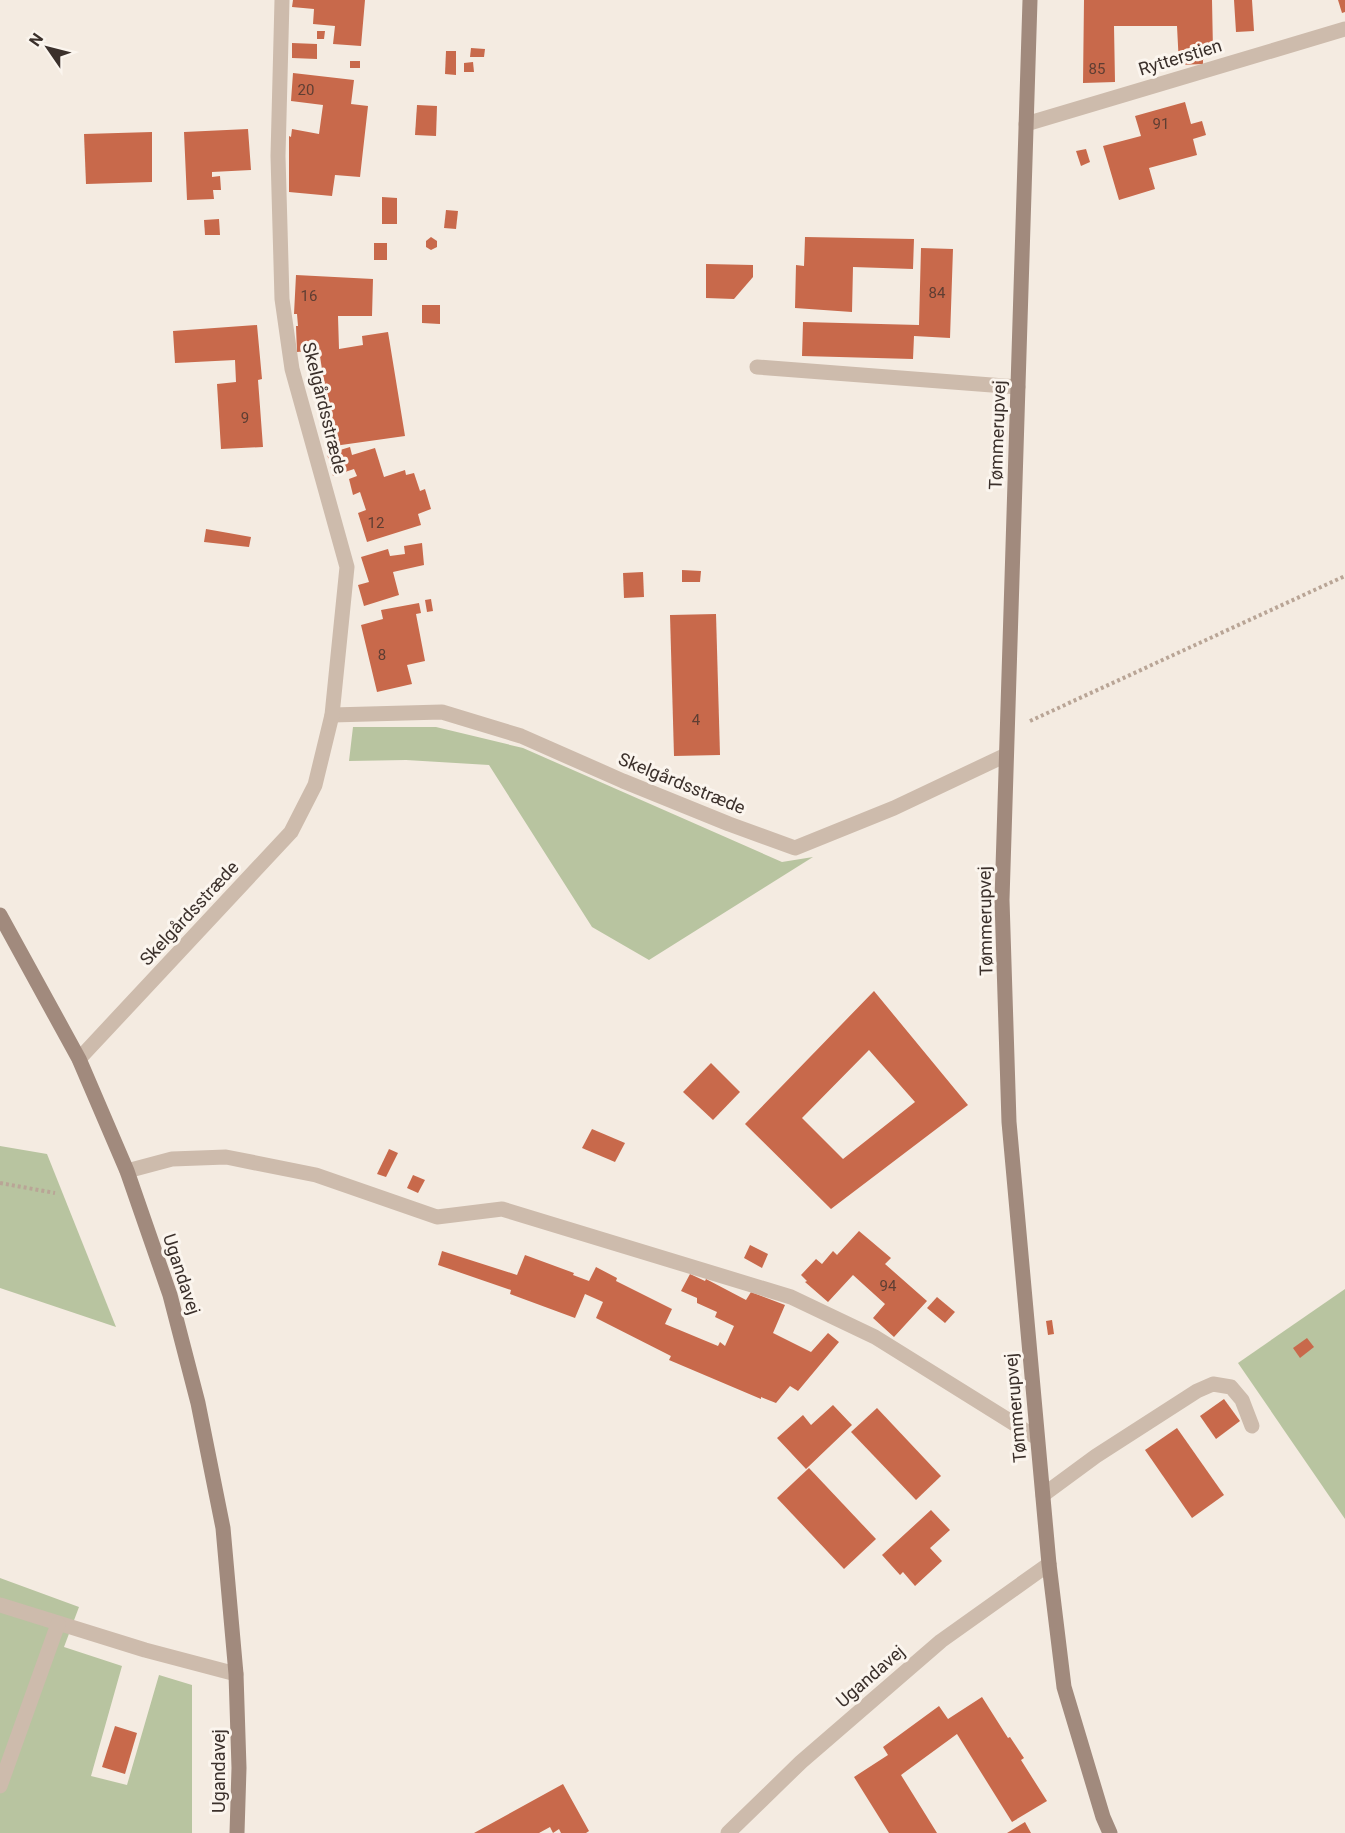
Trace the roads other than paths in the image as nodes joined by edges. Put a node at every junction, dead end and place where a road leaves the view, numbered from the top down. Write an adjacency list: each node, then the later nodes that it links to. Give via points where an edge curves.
1 (282, 0): 7 (street, Skelgårdsstræde, via 278,156 282,299 292,369 347,567)
2 (1030, 0): 4 (street, Tømmerupvej)
3 (1345, 29): 4 (street, Rytterstien)
4 (1026, 123): 6 (street, Tømmerupvej)
5 (757, 367): 6 (street)
6 (1018, 387): 8 (street, Tømmerupvej)
7 (332, 715): 8 (street, Skelgårdsstræde, via 442,712 521,736 623,781 795,848 894,808); 10 (street, Skelgårdsstræde, via 315,785 291,832)
8 (1006, 755): 13 (street, Tømmerupvej, via 1002,900 1008,1122)
9 (0, 915): 10 (street, Ugandavej)
10 (79, 1059): 11 (street, Ugandavej)
11 (127, 1171): 13 (street, via 172,1159 226,1158 316,1175 437,1217 502,1209 790,1297 875,1337); 18 (street, Ugandavej, via 170,1294 198,1403 223,1528)
12 (1252, 1426): 14 (street, via 1242,1400 1231,1387 1213,1384 1105,1450)
13 (1037, 1438): 14 (street, Tømmerupvej)
14 (1043, 1495): 15 (street, Tømmerupvej)
15 (1049, 1563): 21 (street, Ugandavej, via 924,1656 801,1762); 22 (street, Tømmerupvej, via 1064,1688)
16 (0, 1605): 17 (street)
17 (58, 1624): 18 (street); 19 (street)
18 (236, 1674): 20 (street, Ugandavej)
19 (0, 1786)
20 (237, 1833)
21 (728, 1833)
22 (1110, 1833)

